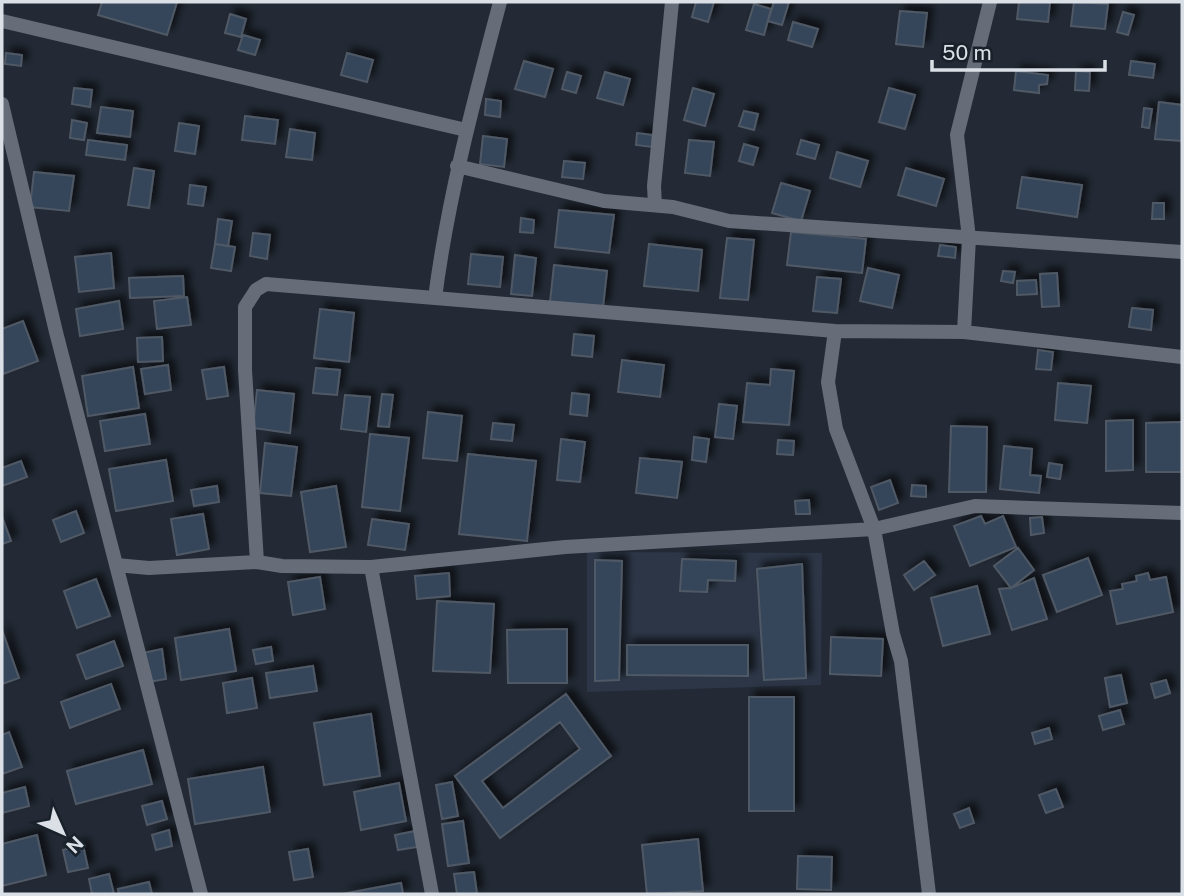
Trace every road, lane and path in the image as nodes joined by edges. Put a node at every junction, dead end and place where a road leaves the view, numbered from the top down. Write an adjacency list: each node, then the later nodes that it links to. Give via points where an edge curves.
1 (500, 2): 6 (street)
2 (672, 2): 8 (street)
3 (990, 2): 9 (street, via 957,135)
4 (2, 21): 6 (street)
5 (2, 104): 18 (street)
6 (466, 130): 7 (street)
7 (457, 166): 8 (street, via 604,201); 11 (street)
8 (655, 205): 9 (street, via 729,221)
9 (969, 238): 10 (street); 13 (street)
10 (1182, 252)
11 (435, 298): 12 (street); 17 (street, via 266,284 256,290 245,307 245,332)
12 (835, 331): 13 (street); 16 (street, via 828,382 836,429)
13 (964, 331): 14 (street)
14 (1182, 357)
15 (1182, 513): 16 (street, via 975,506)
16 (874, 529): 19 (street, via 565,547); 22 (street, via 901,661)
17 (257, 562): 18 (street, via 149,568); 19 (street)
18 (116, 565): 20 (street)
19 (371, 567): 21 (street)
20 (201, 894)
21 (432, 894)
22 (929, 894)

